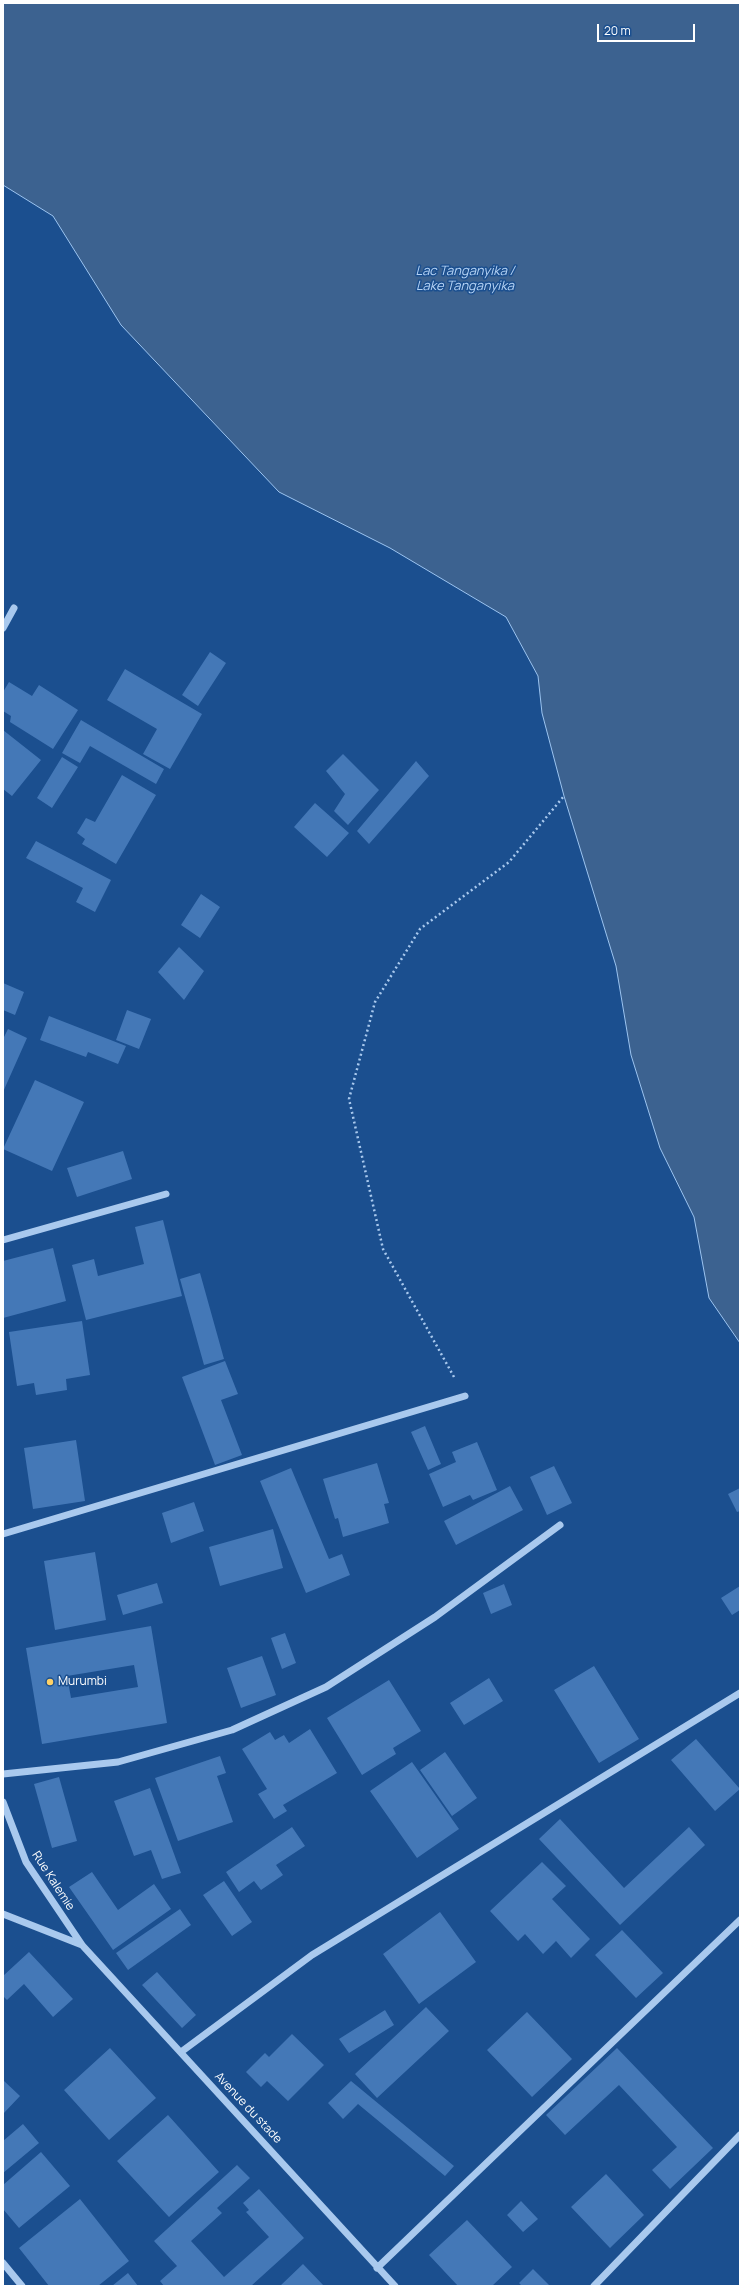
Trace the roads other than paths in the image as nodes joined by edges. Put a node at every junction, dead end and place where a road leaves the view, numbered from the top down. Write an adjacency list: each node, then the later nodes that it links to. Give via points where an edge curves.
1 (14, 608): 2 (street)
2 (3, 628)
3 (166, 1194): 4 (street)
4 (3, 1240)
5 (465, 1396): 7 (street)
6 (560, 1525): 9 (street, via 435,1617 326,1687 232,1730 118,1762)
7 (3, 1534)
8 (740, 1693): 14 (street, via 312,1955)
9 (3, 1774)
10 (3, 1802): 13 (street, Rue Kalemie, via 26,1862)
11 (3, 1914): 13 (street)
12 (740, 1920): 17 (street)
13 (82, 1945): 14 (street, Avenue du stade)
14 (181, 2052): 17 (street, Avenue du stade)
15 (740, 2135): 20 (street)
16 (3, 2263): 18 (street)
17 (377, 2268): 19 (street, Avenue du stade)
18 (22, 2286)
19 (395, 2286)
20 (594, 2286)

